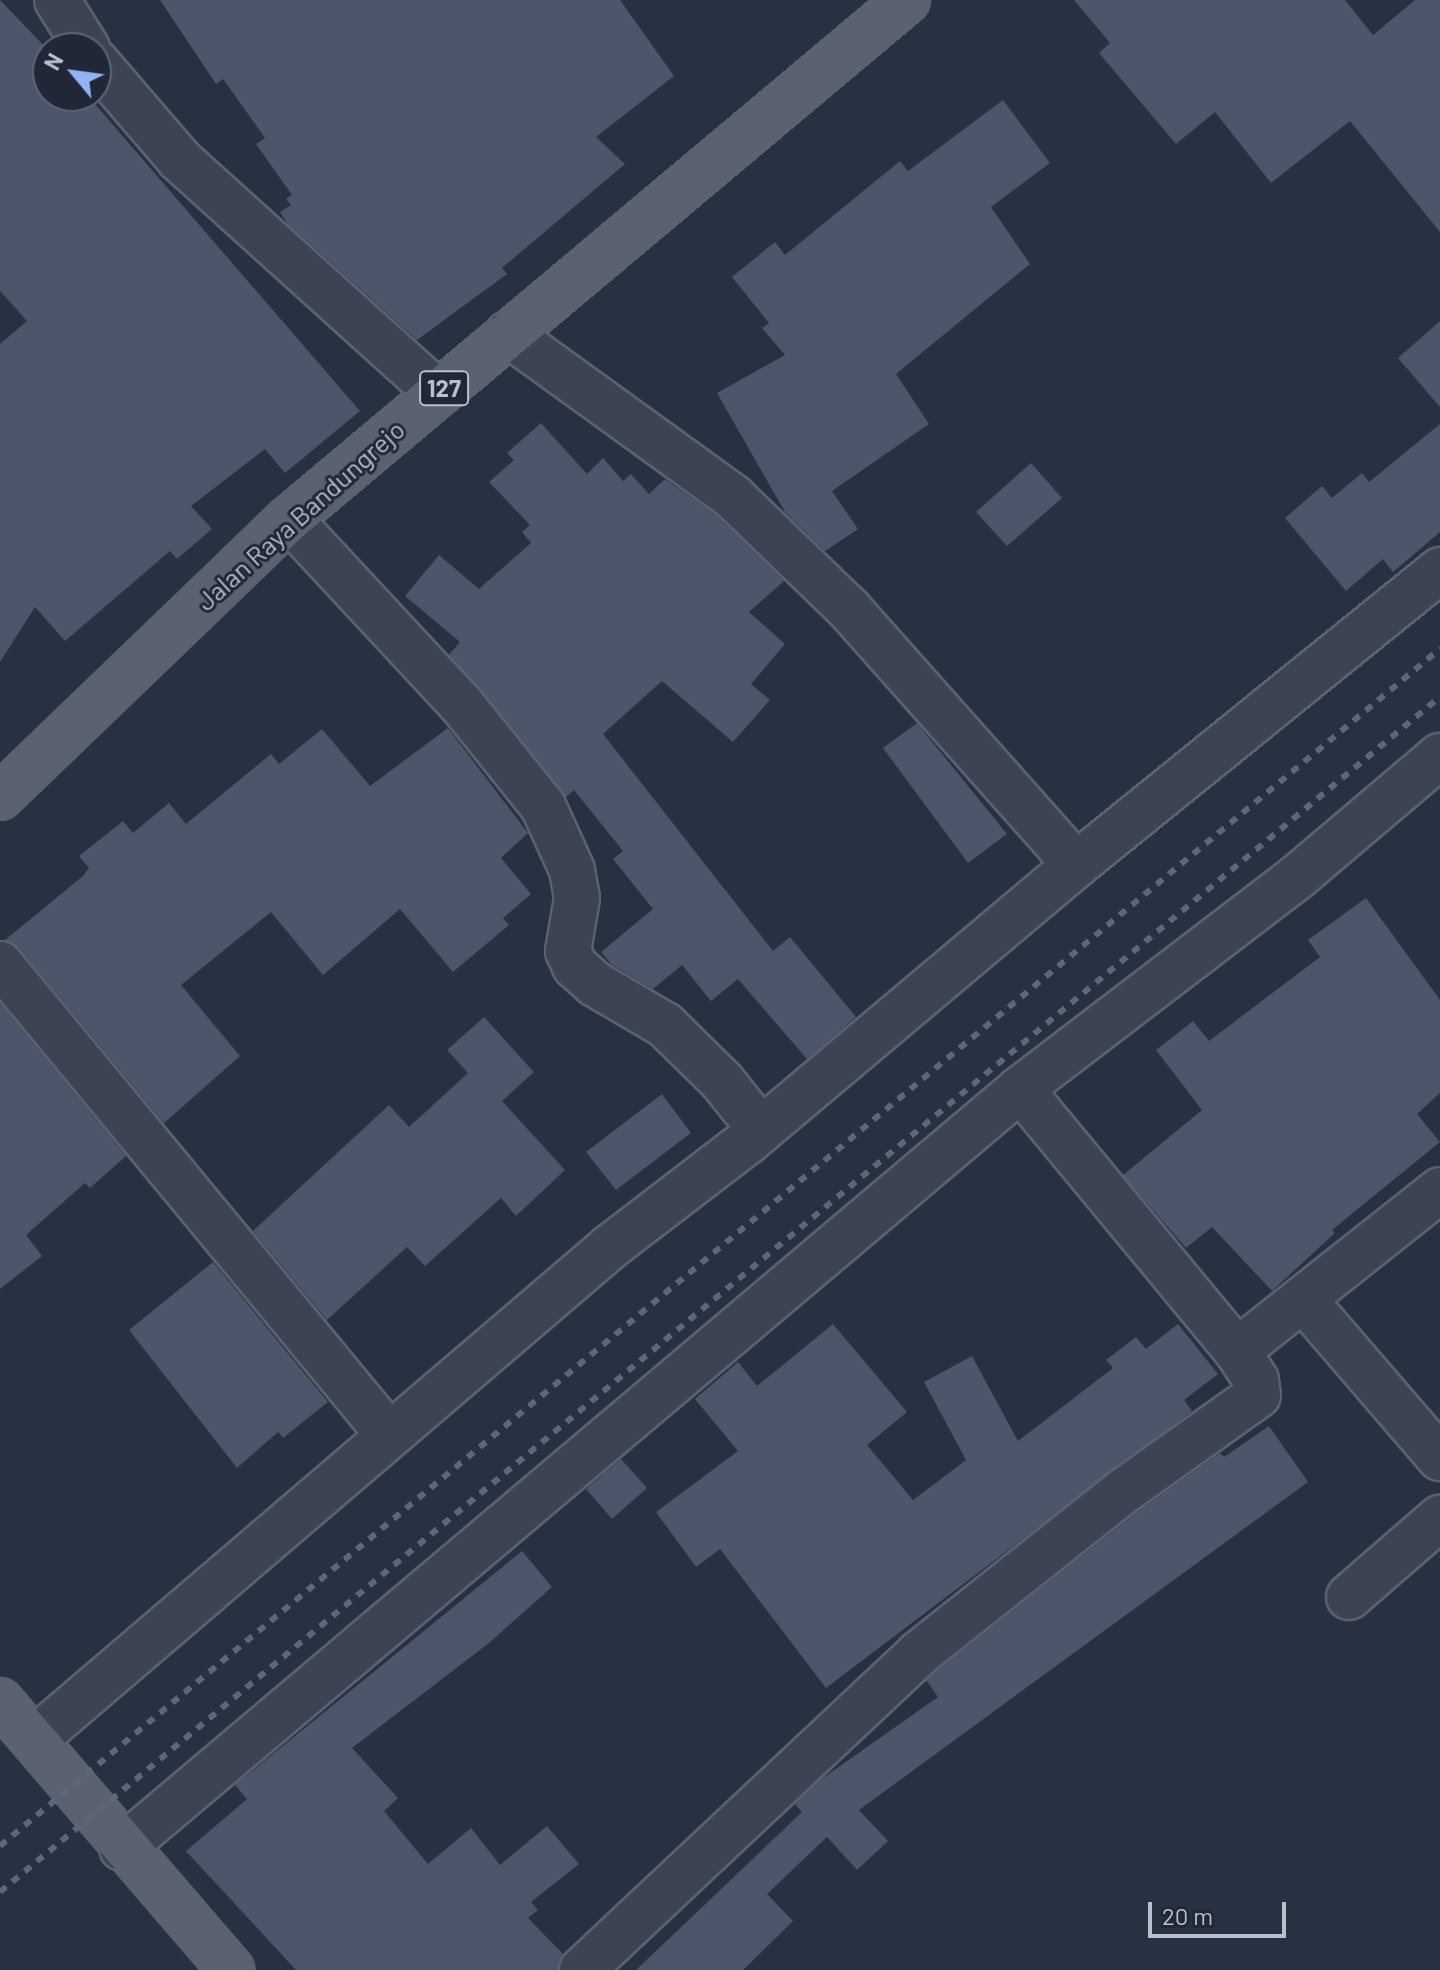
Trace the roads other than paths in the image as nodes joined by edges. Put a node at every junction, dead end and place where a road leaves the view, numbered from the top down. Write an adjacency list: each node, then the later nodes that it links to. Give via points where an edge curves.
1 (57, 0): 3 (street)
2 (907, 0): 5 (main road, Jalan Raya Bandungrejo / 127)
3 (77, 32)
4 (112, 81): 6 (street, via 179,159)
5 (508, 334): 6 (main road, Jalan Raya Bandungrejo / 127); 11 (street, via 733,497 869,630)
6 (438, 393): 7 (main road, Jalan Raya Bandungrejo / 127)
7 (289, 519): 10 (main road, Jalan Raya Bandungrejo / 127); 14 (street, via 462,705 543,806 572,870 577,898 568,951 575,966 665,1025 722,1081)
8 (1440, 570): 11 (street)
9 (1440, 756): 13 (street, via 1296,878)
10 (0, 797)
11 (1076, 865): 14 (street)
12 (0, 964): 18 (street)
13 (1020, 1089): 17 (street); 23 (street)
14 (761, 1130): 18 (street, via 610,1247)
15 (1440, 1190): 16 (street)
16 (1303, 1299): 17 (street); 19 (street)
17 (1237, 1351): 25 (street, via 1256,1380 1258,1395 1252,1402 1125,1490 918,1654)
18 (389, 1435): 22 (street)
19 (1440, 1458)
20 (1440, 1518): 21 (street)
21 (1349, 1597)
22 (13, 1723): 23 (main road)
23 (122, 1848): 24 (main road)
24 (231, 1970)
25 (582, 1970)

